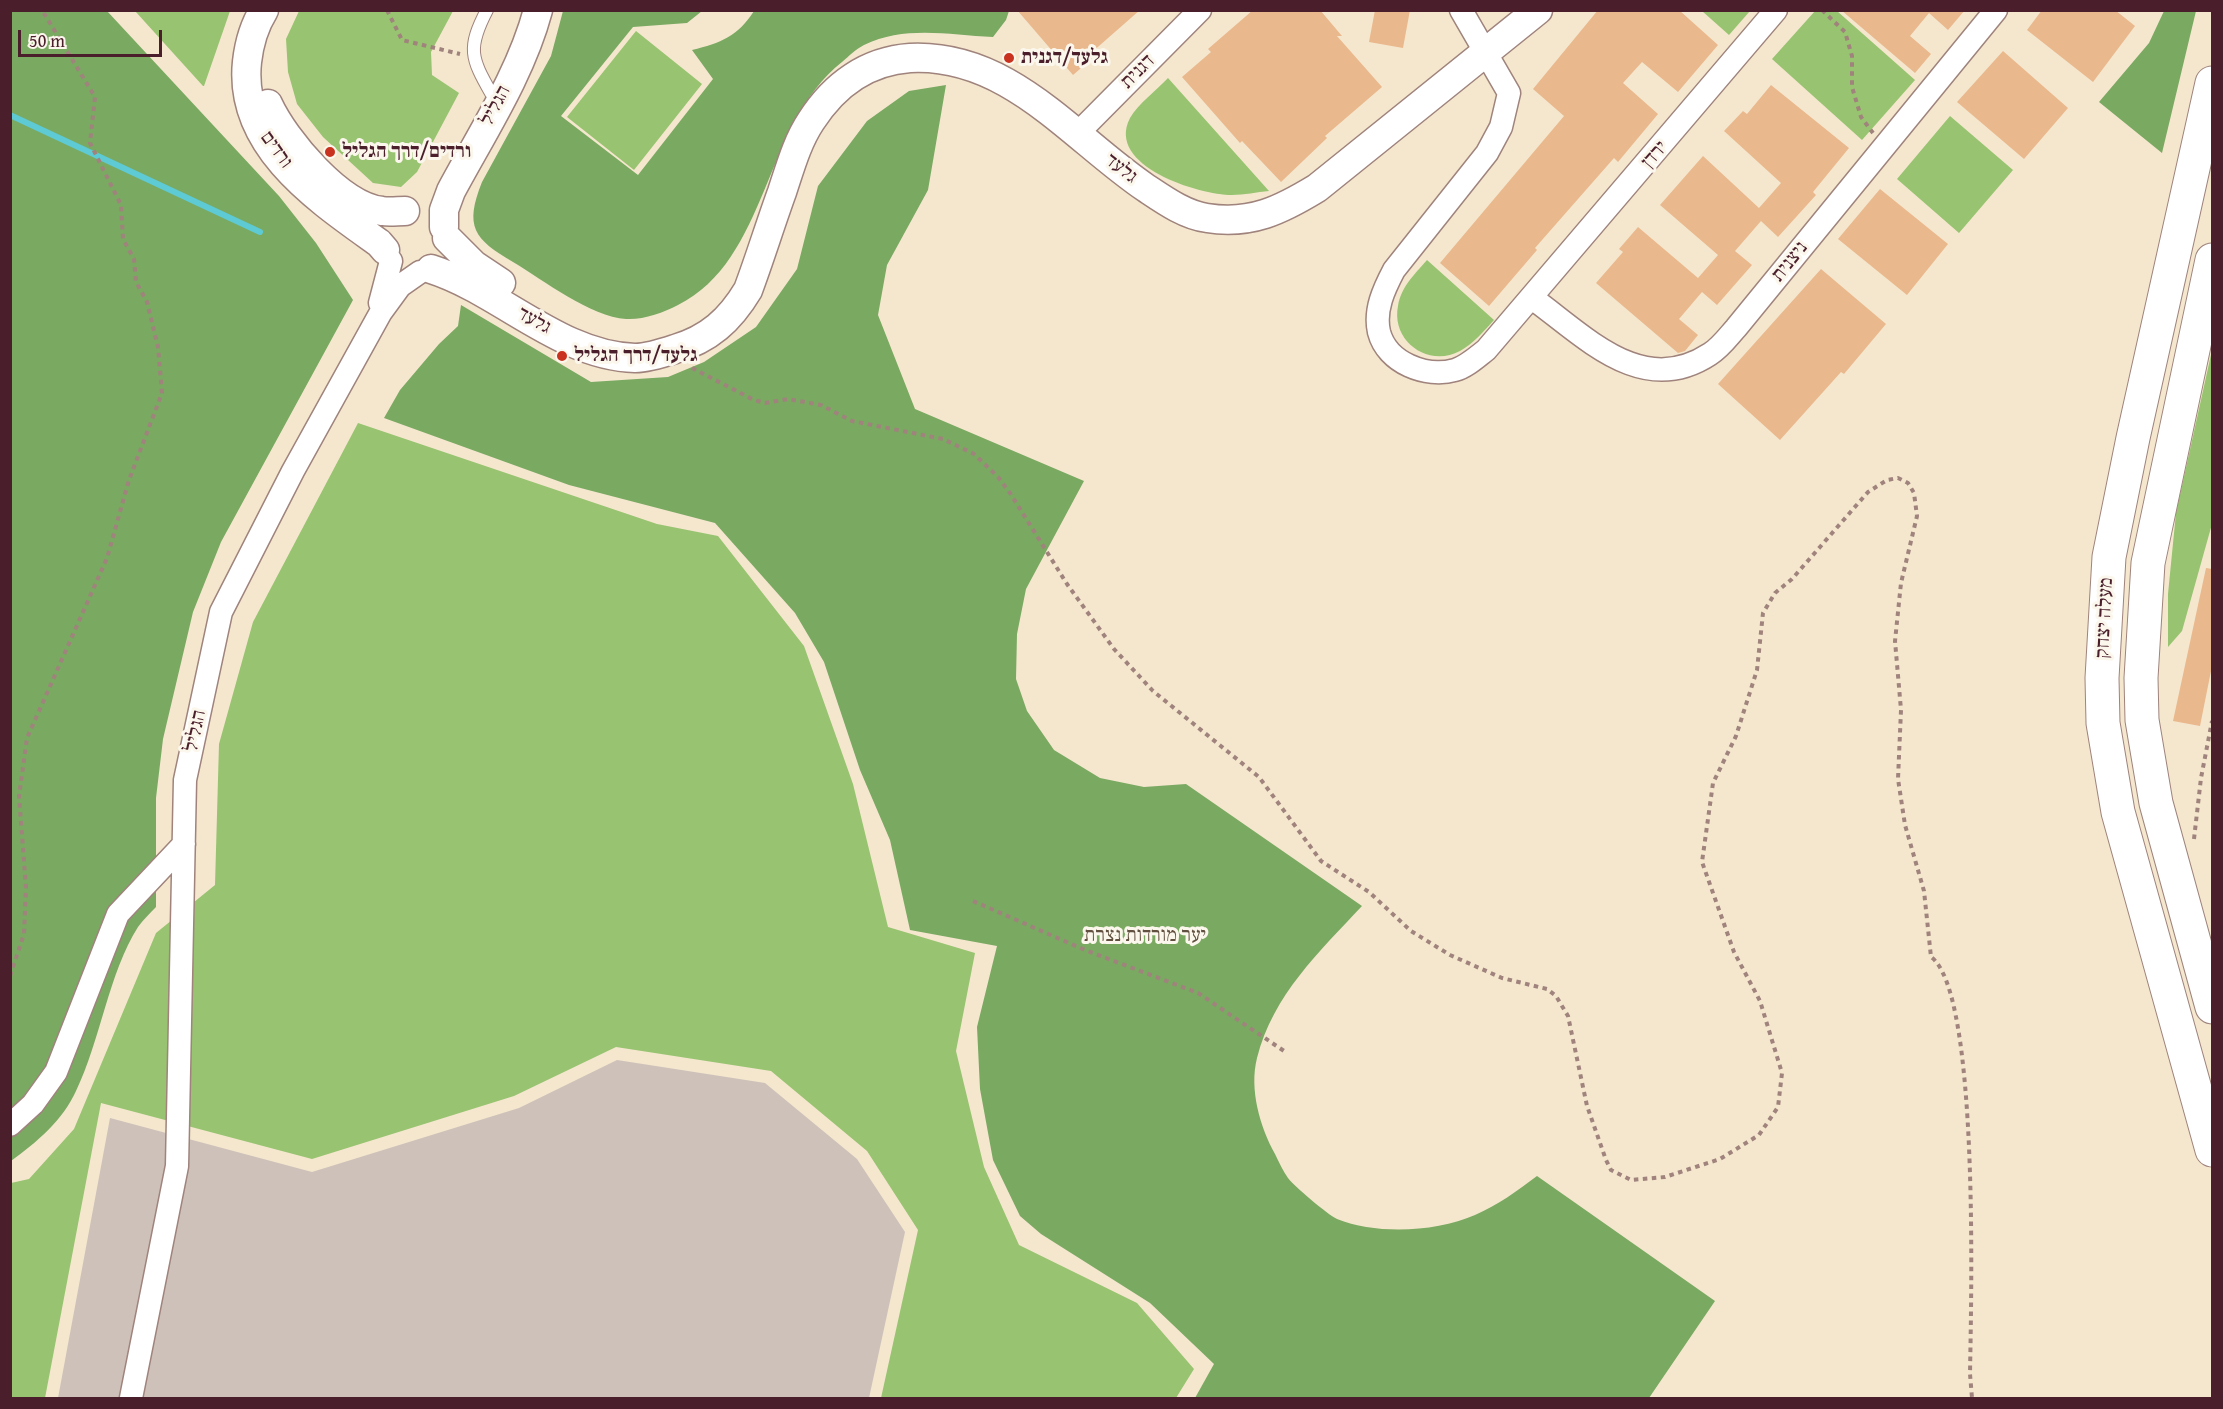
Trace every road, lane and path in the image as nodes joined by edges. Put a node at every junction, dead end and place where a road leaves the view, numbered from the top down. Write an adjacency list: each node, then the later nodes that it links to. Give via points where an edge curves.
1 (42, 10): 33 (path, via 95,97 90,142 121,205 123,239 134,259 136,282 147,302 158,347 162,393 129,480 107,558 27,738 19,796 26,888 24,934)
2 (264, 10): 22 (street, ורדים, via 255,24 246,73 252,111 262,134 312,193 379,243)
3 (273, 10): 19 (street, ורדים, via 262,32 259,54 265,97 275,120 309,161 347,195 381,212)
4 (387, 10): 14 (path, via 402,40)
5 (487, 10): 14 (lane, via 472,44)
6 (1200, 10): 17 (street, דגנית)
7 (1461, 10): 13 (street, ירדן)
8 (1538, 10): 13 (street, גלעד)
9 (1776, 10): 25 (street, ירדן)
10 (1821, 10): 18 (path, via 1845,32 1852,56 1852,87 1861,117)
11 (1996, 10): 18 (street, ניצנית)
12 (537, 13): 16 (street, הגליל); 20 (street, הגליל, via 510,80 451,191 444,210)
13 (1486, 54): 17 (street, גלעד, via 1317,188 1265,215 1206,218 1180,209 1136,181); 25 (street, ירדן, via 1509,93 1501,127 1487,153 1394,270 1383,291 1379,333 1398,360 1432,372 1455,370 1486,350)
14 (472, 57): 16 (lane)
15 (2212, 83): 37 (main road, מעלה יצחק, via 2109,557 2102,678 2103,723 2118,812)
16 (491, 93): 19 (street, הגליל, via 435,189 422,205)
17 (1077, 134): 21 (street, גלעד, via 1025,93 975,67 927,57 873,65 851,77 810,122 796,149)
18 (1883, 148): 25 (street, ניצנית, via 1736,328 1712,353 1694,364 1652,371 1619,361)
19 (409, 210): 20 (street, via 427,211 438,218); 22 (street, via 396,216 386,229)
20 (446, 232): 21 (street, גלעד, via 474,266 568,321 590,330 632,338 681,332 717,311 738,291); 24 (street, via 441,259)
21 (764, 244): 28 (street, גלעד, via 748,290 736,310 705,338)
22 (388, 256): 24 (street, via 399,268); 27 (street, הגליל, via 384,292)
23 (2212, 260): 26 (main road, מעלה יצחק)
24 (426, 270): 27 (street, הגליל, via 400,286); 28 (street, גלעד, via 460,279 584,346 636,358)
25 (1532, 298)
26 (2205, 326): 34 (main road, מעלה יצחק, via 2148,563 2141,678 2142,720 2156,803)
27 (369, 335): 30 (street, הגליל, via 221,612 185,780)
28 (663, 353): 39 (path, via 754,400 765,403 788,399 822,405 852,421 942,439 974,453 1014,499 1067,584 1114,649 1153,691 1259,777 1321,861 1369,892 1411,931 1450,956 1502,978 1547,989 1556,996 1568,1016 1587,1106 1606,1160 1611,1170 1631,1180 1665,1177 1720,1159 1759,1135 1778,1107 1782,1073 1760,1001 1734,952 1702,862 1713,783 1736,736 1757,670 1763,613 1774,593 1792,579 1868,492 1887,480 1898,478 1908,483 1917,516 1901,584 1895,641 1901,710 1898,779 1905,825 1924,891 1931,957 1940,963 1948,984 1961,1052 1972,1190)
29 (2212, 721): 31 (path)
30 (184, 844): 36 (street, via 118,914 56,1072 33,1104); 38 (street, הגליל, via 177,1166)
31 (2193, 846)
32 (973, 901): 35 (path, via 1198,993)
33 (10, 976)
34 (2212, 1007)
35 (1287, 1053)
36 (10, 1125)
37 (2212, 1150)
38 (131, 1398)
39 (1972, 1398)

